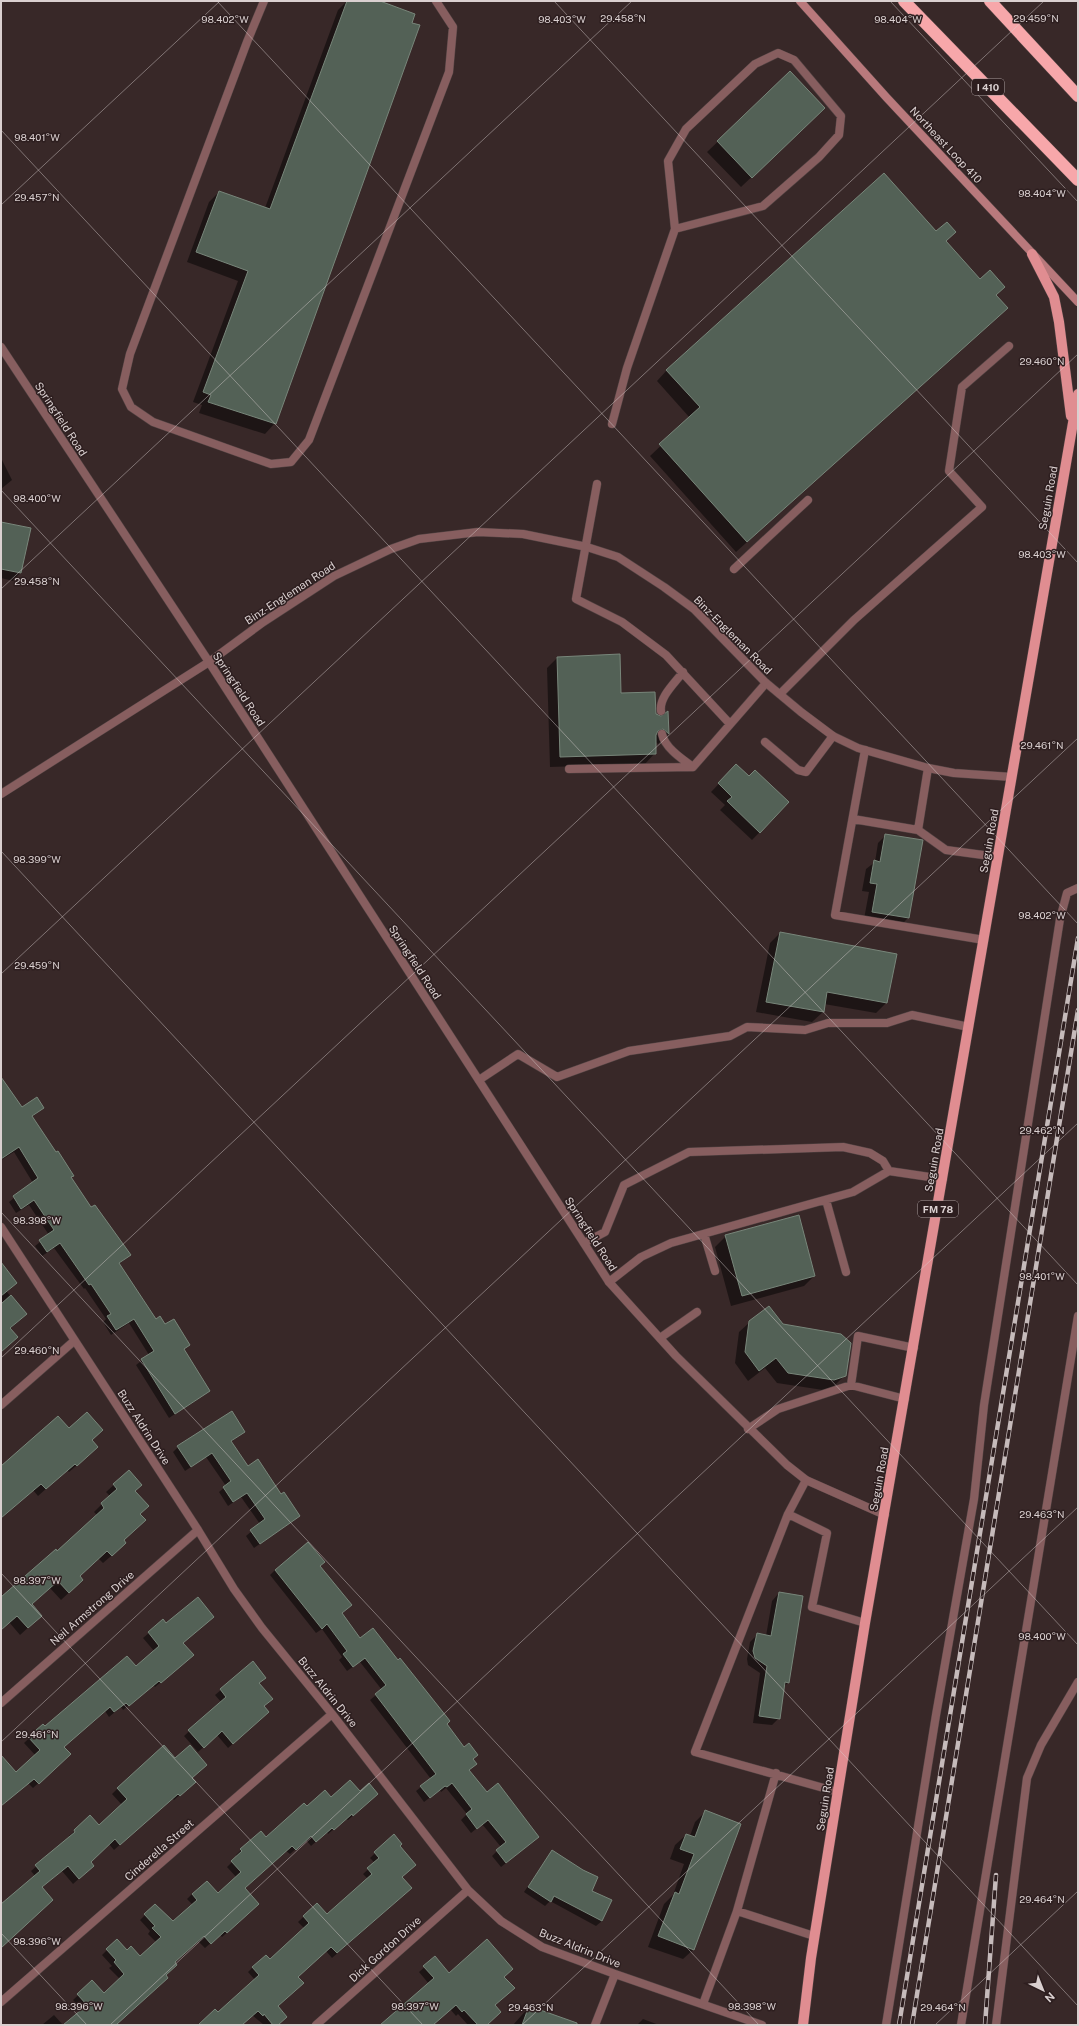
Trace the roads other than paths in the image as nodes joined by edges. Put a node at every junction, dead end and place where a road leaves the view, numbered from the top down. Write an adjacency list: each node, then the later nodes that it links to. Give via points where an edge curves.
1 (264, 1): 2 (street, via 132,346 122,389 130,407 153,422 271,464 291,462 309,440 449,72 453,27)
2 (436, 1)
3 (800, 1): 9 (main road, Northeast Loop 410)
4 (904, 1): 7 (highway, I 410)
5 (990, 1): 6 (highway)
6 (1078, 96)
7 (1075, 176)
8 (675, 229): 8 (street, via 668,161 686,129 755,64 778,53 794,60 842,116 839,135 819,157 763,206); 14 (street, via 627,368)
9 (1032, 254): 10 (main road, Northeast Loop 410); 15 (main road, via 1054,297)
10 (1078, 302)
11 (1009, 346): 23 (street, via 962,387 949,471 982,507 854,620)
12 (1, 347): 20 (street, Springfield Road)
13 (1078, 394): 15 (main road, Seguin Road / FM 78)
14 (612, 424)
15 (1072, 426): 33 (main road, Seguin Road / FM 78)
16 (597, 484): 18 (street)
17 (808, 500): 19 (street)
18 (585, 547): 20 (street, Binz-Engleman Road, via 508,532 478,532 419,540 391,548 334,576 262,623); 21 (street, via 576,599 622,622 666,655); 22 (street, Binz-Engleman Road, via 618,557 694,609)
19 (734, 570)
20 (209, 662): 34 (street, Binz-Engleman Road); 41 (street, Springfield Road)
21 (683, 672): 24 (street, via 668,691 660,707); 25 (street)
22 (766, 683): 23 (street, Binz-Engleman Road); 25 (street)
23 (780, 694): 27 (street, Binz-Engleman Road)
24 (661, 711)
25 (730, 724): 30 (street)
26 (662, 734): 30 (street, via 674,752)
27 (833, 736): 28 (street, via 806,772 798,770); 29 (street, Binz-Engleman Road)
28 (765, 742)
29 (865, 750): 31 (street, Binz-Engleman Road); 35 (street)
30 (693, 767): 32 (street)
31 (928, 768): 33 (street, Binz-Engleman Road); 36 (street)
32 (569, 769)
33 (1012, 777): 37 (main road, Seguin Road / FM 78)
34 (1, 794)
35 (853, 819): 36 (street); 39 (street, via 835,915)
36 (918, 830): 37 (street, via 946,850)
37 (998, 857): 39 (main road, Seguin Road / FM 78)
38 (1078, 888): 80 (street, via 1067,893 1060,919 986,1397 974,1499)
39 (984, 940): 40 (main road, Seguin Road / FM 78)
40 (969, 1027): 41 (street, via 912,1015 887,1023 828,1023 805,1030 747,1028 730,1036 629,1051 557,1077 518,1054); 43 (main road, Seguin Road / FM 78)
41 (478, 1080): 47 (street, Springfield Road)
42 (888, 1171): 43 (street); 44 (street, via 853,1192); 47 (street, via 883,1161 870,1153 843,1147 689,1152 624,1185 605,1232)
43 (943, 1179): 55 (main road, Seguin Road / FM 78)
44 (826, 1200): 46 (street); 49 (street)
45 (1, 1227): 54 (street, Buzz Aldrin Drive)
46 (704, 1234): 48 (street); 50 (street, via 672,1243 641,1257)
47 (584, 1243): 50 (street, Springfield Road)
48 (715, 1271)
49 (846, 1272)
50 (609, 1282): 53 (street, Springfield Road)
51 (697, 1312): 53 (street)
52 (1078, 1316): 81 (street)
53 (660, 1338): 59 (street, Springfield Road)
54 (74, 1341): 58 (street); 63 (street, Buzz Aldrin Drive)
55 (914, 1348): 56 (street, via 858,1336); 57 (main road, Seguin Road / FM 78)
56 (851, 1384): 57 (street); 59 (street, via 778,1408)
57 (905, 1399): 62 (main road, Seguin Road / FM 78)
58 (1, 1405)
59 (748, 1429): 60 (street, Springfield Road)
60 (806, 1480): 61 (street); 62 (street, Springfield Road)
61 (788, 1514): 64 (street, via 827,1533 812,1607); 68 (street, via 695,1752)
62 (885, 1515): 64 (main road, Seguin Road / FM 78)
63 (198, 1530): 66 (street, Neil Armstrong Drive); 67 (street, Buzz Aldrin Drive, via 234,1589 258,1622)
64 (865, 1623): 69 (main road, Seguin Road / FM 78)
65 (1078, 1682): 82 (street, via 1041,1745 1027,1778)
66 (1, 1703)
67 (332, 1714): 70 (street, Buzz Aldrin Drive); 74 (street, Cinderella Street)
68 (776, 1774): 69 (street); 71 (street)
69 (838, 1792): 72 (main road, Seguin Road / FM 78)
70 (468, 1890): 73 (street, Buzz Aldrin Drive, via 501,1921 521,1935 559,1954); 76 (street, Dick Gordon Drive)
71 (737, 1911): 72 (street); 75 (street)
72 (814, 1936): 79 (main road, Seguin Road / FM 78)
73 (615, 1974): 75 (street, Buzz Aldrin Drive); 77 (street)
74 (1, 2002)
75 (703, 2004): 78 (street, Buzz Aldrin Drive)
76 (316, 2025)
77 (595, 2025)
78 (762, 2025)
79 (803, 2025)
80 (886, 2025)
81 (961, 2025)
82 (996, 2025)

